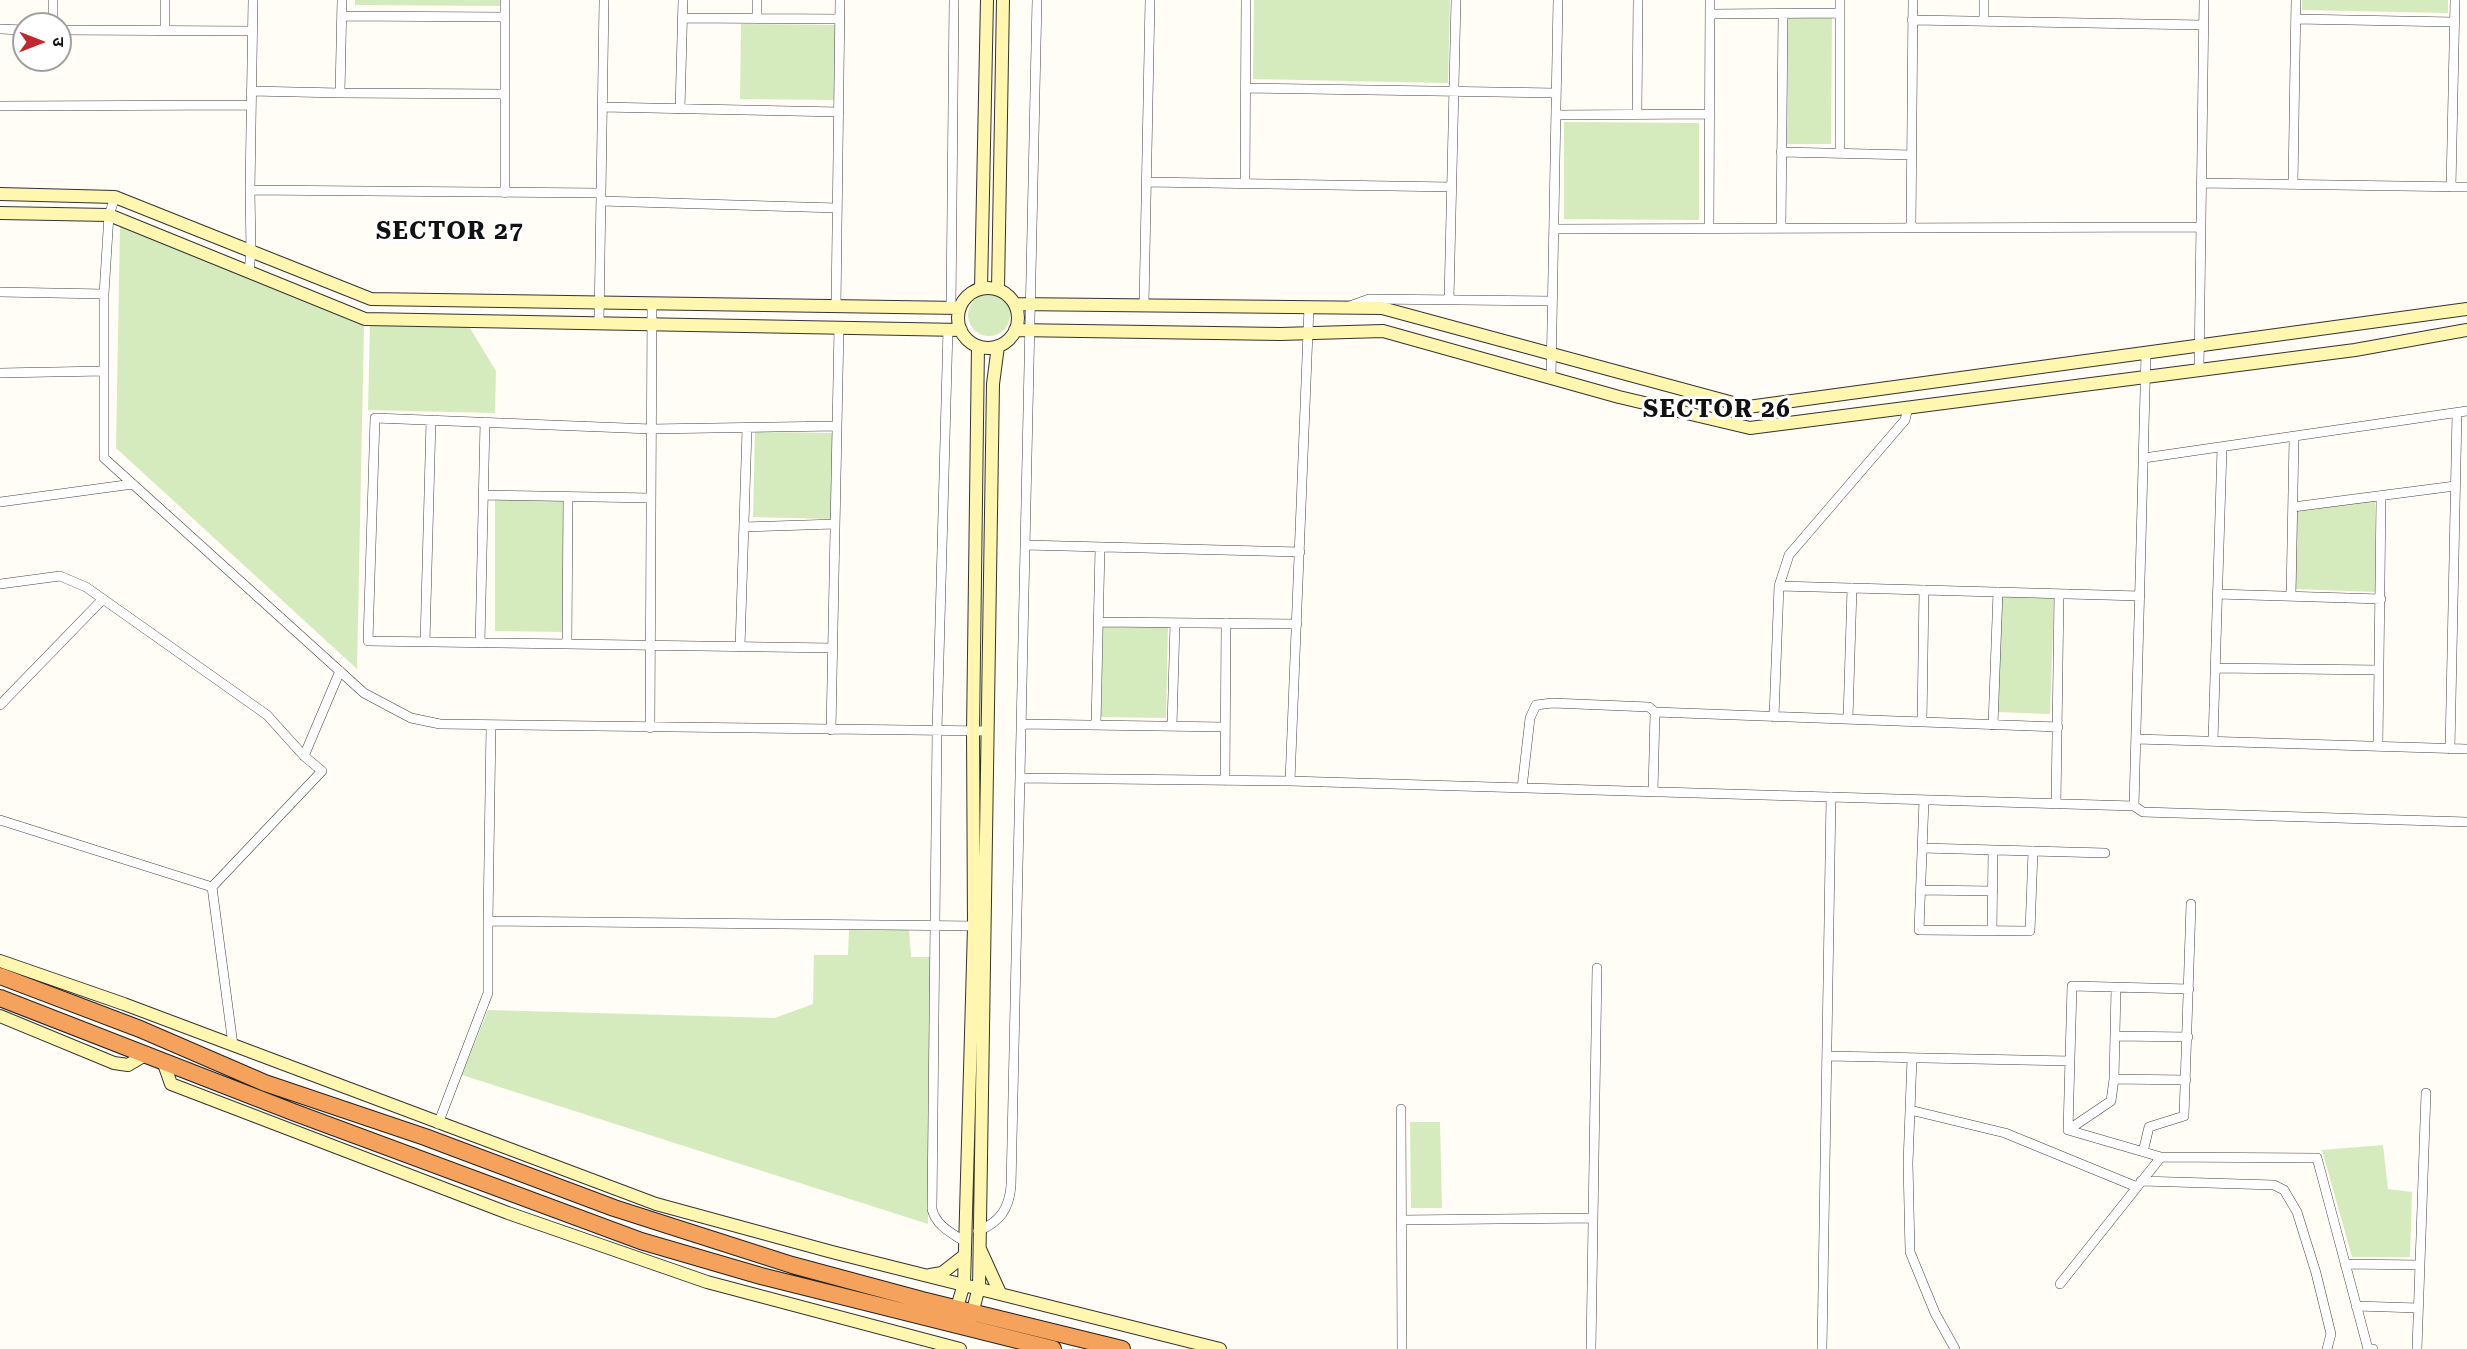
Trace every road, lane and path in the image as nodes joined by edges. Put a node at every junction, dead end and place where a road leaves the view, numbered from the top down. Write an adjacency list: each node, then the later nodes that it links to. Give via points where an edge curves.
1 (165, 0): 39 (street)
2 (253, 0): 40 (street)
3 (342, 0): 28 (street)
4 (505, 0): 29 (street)
5 (604, 0): 49 (street)
6 (683, 0): 30 (street)
7 (757, 0): 31 (street)
8 (840, 0): 32 (street)
9 (954, 0): 93 (street)
10 (987, 0): 80 (street)
11 (1003, 0): 81 (street)
12 (1037, 0): 89 (street)
13 (1150, 0): 58 (street)
14 (1246, 0): 41 (street)
15 (1456, 0): 43 (street)
16 (1558, 0): 45 (street)
17 (1638, 0): 52 (street)
18 (1710, 0): 26 (street)
19 (1840, 0): 25 (street)
20 (1913, 0): 34 (street)
21 (1984, 0): 35 (street)
22 (2204, 0): 37 (street)
23 (2296, 0): 33 (street)
24 (2455, 0): 36 (street)
25 (1840, 13): 27 (street); 56 (street)
26 (1710, 14): 27 (street); 53 (street)
27 (1782, 14): 55 (street)
28 (342, 16): 29 (street); 44 (street)
29 (505, 16): 46 (street)
30 (682, 18): 31 (street); 50 (street)
31 (757, 18): 32 (street)
32 (840, 19): 51 (street)
33 (2296, 19): 36 (street); 61 (street)
34 (1912, 20): 35 (street); 57 (street)
35 (1984, 21): 37 (street)
36 (2454, 22): 62 (street)
37 (2203, 25): 59 (street)
38 (72, 30): 39 (street)
39 (165, 30): 40 (street)
40 (252, 31): 42 (street)
41 (1246, 88): 43 (street); 60 (street)
42 (251, 91): 44 (street); 47 (street)
43 (1454, 91): 45 (street); 64 (street)
44 (340, 93): 46 (street)
45 (1556, 93): 54 (street)
46 (505, 94): 66 (street)
47 (251, 105): 48 (street); 65 (street)
48 (0, 106)
49 (602, 107): 50 (street); 69 (street)
50 (680, 109): 51 (street)
51 (838, 112): 70 (street)
52 (1637, 114): 53 (street); 54 (street)
53 (1709, 114): 74 (street)
54 (1556, 115): 77 (street)
55 (1781, 152): 56 (street); 75 (street)
56 (1840, 154): 57 (street)
57 (1912, 155): 76 (street)
58 (1147, 182): 60 (street); 90 (street)
59 (2202, 183): 61 (street); 73 (street)
60 (1245, 184): 64 (street)
61 (2293, 184): 62 (street)
62 (2451, 187): 63 (street)
63 (2467, 187)
64 (1452, 188): 84 (street)
65 (250, 190): 66 (street); 78 (street)
66 (505, 192): 69 (street)
67 (0, 194): 68 (street)
68 (115, 197): 72 (street); 78 (street)
69 (601, 197): 70 (street); 86 (street)
70 (837, 208): 91 (street)
71 (0, 213): 72 (street)
72 (109, 215): 79 (street); 83 (street)
73 (2201, 227): 76 (street); 107 (street)
74 (1709, 228): 75 (street); 77 (street)
75 (1781, 228): 76 (street)
76 (1911, 228)
77 (1554, 229): 85 (street)
78 (251, 251): 79 (street); 86 (street, via 371,299)
79 (249, 272): 96 (street, via 365,319)
80 (981, 289): 81 (street); 93 (street)
81 (998, 289): 88 (street)
82 (0, 292): 83 (street)
83 (104, 294): 111 (street)
84 (1449, 300): 85 (street); 94 (street, via 1369,299)
85 (1552, 301): 109 (street)
86 (599, 303): 87 (street); 96 (street)
87 (652, 303): 91 (street); 97 (street)
88 (1015, 304): 89 (street); 101 (street)
89 (1030, 304): 90 (street); 102 (street)
90 (1144, 305): 92 (street)
91 (836, 306): 93 (street)
92 (1310, 307): 94 (street); 104 (street)
93 (956, 308): 100 (street)
94 (1345, 308): 109 (street, via 1382,308)
95 (2467, 309): 107 (street)
96 (599, 323): 97 (street)
97 (652, 324): 98 (street); 121 (street)
98 (839, 327): 99 (street); 120 (street)
99 (948, 329): 100 (street); 177 (street)
100 (962, 330): 105 (street)
101 (1015, 330): 102 (street); 106 (street)
102 (1030, 330): 104 (street); 136 (street)
103 (2467, 330): 110 (street, via 2355,350)
104 (1309, 333): 114 (street, via 1383,331); 138 (street)
105 (978, 345): 106 (street); 178 (street)
106 (998, 346): 179 (street, via 993,384)
107 (2199, 346): 108 (street); 110 (street)
108 (2146, 353): 109 (street, via 1748,407); 113 (street)
109 (1551, 354): 114 (street)
110 (2199, 370): 113 (street)
111 (104, 371): 112 (street); 126 (street, via 104,458)
112 (0, 373)
113 (2146, 377): 115 (street); 125 (street)
114 (1551, 378): 115 (street, via 1750,428)
115 (1908, 408): 140 (street, via 1905,420 1789,555)
116 (2467, 411): 117 (street)
117 (2457, 413): 123 (street); 127 (street)
118 (431, 420): 119 (street); 154 (street); 154 (street, via 375,418 368,630 368,641)
119 (485, 423): 121 (street); 128 (street)
120 (836, 426): 122 (street); 134 (street)
121 (651, 429): 122 (street); 131 (street)
122 (747, 429): 135 (street)
123 (2294, 438): 124 (street); 133 (street)
124 (2222, 448): 125 (street); 145 (street)
125 (2144, 458): 146 (street)
126 (133, 484): 132 (street); 162 (street)
127 (2455, 486): 129 (street); 183 (street)
128 (483, 495): 130 (street); 155 (street)
129 (2381, 496): 133 (street); 149 (street)
130 (568, 497): 131 (street); 156 (street)
131 (651, 498): 157 (street)
132 (0, 502)
133 (2293, 507): 147 (street)
134 (835, 524): 135 (street); 159 (street)
135 (744, 527): 158 (street)
136 (1025, 545): 137 (street); 168 (street)
137 (1100, 547): 138 (street); 150 (street)
138 (1300, 552): 153 (street)
139 (0, 584): 148 (street, via 60,576)
140 (1779, 586): 141 (street); 165 (street)
141 (1852, 588): 142 (street); 166 (street)
142 (1924, 590): 143 (street); 167 (street)
143 (1998, 592): 144 (street); 171 (street)
144 (2060, 594): 146 (street); 175 (street)
145 (2217, 594): 147 (street); 160 (street)
146 (2140, 596): 180 (street)
147 (2291, 596): 149 (street)
148 (103, 599): 163 (street); 185 (street, via 267,715)
149 (2381, 599): 161 (street)
150 (1099, 622): 151 (street); 170 (street)
151 (1175, 623): 152 (street); 172 (street)
152 (1226, 623): 153 (street); 173 (street)
153 (1297, 624): 188 (street)
154 (425, 642): 155 (street)
155 (480, 643): 156 (street)
156 (567, 644): 157 (street)
157 (650, 645): 158 (street); 174 (street)
158 (740, 647): 159 (street)
159 (832, 648): 176 (street)
160 (2215, 668): 161 (street); 181 (street)
161 (2379, 670): 182 (street)
162 (340, 671): 169 (street, via 364,693 411,718 440,724); 185 (street)
163 (0, 705)
164 (1655, 712): 165 (street); 189 (street, via 1649,707 1536,705 1530,718); 190 (street)
165 (1774, 717): 166 (street)
166 (1848, 719): 167 (street)
167 (1922, 722): 171 (street)
168 (1021, 724): 170 (street); 186 (street)
169 (491, 725): 174 (street); 205 (street)
170 (1096, 725): 172 (street)
171 (1993, 725): 175 (street)
172 (1172, 726): 173 (street)
173 (1225, 727): 187 (street)
174 (650, 728): 176 (street)
175 (2058, 728): 193 (street)
176 (831, 730): 177 (street)
177 (937, 731): 178 (street); 206 (street)
178 (973, 731): 179 (street); 207 (street)
179 (987, 731): 207 (street)
180 (2136, 739): 181 (street); 194 (street)
181 (2213, 741): 182 (street)
182 (2378, 746): 183 (street)
183 (2450, 749): 184 (street)
184 (2467, 749)
185 (304, 756): 201 (street, via 322,771)
186 (1020, 778): 187 (street); 236 (street, via 1010,1203 1001,1217)
187 (1225, 781): 188 (street)
188 (1290, 782): 189 (street)
189 (1522, 788): 190 (street)
190 (1653, 792): 191 (street)
191 (1831, 797): 192 (street); 220 (street)
192 (1924, 800): 193 (street); 197 (street)
193 (2056, 804): 194 (street)
194 (2134, 806): 196 (street, via 2143,812)
195 (0, 820): 201 (street)
196 (2467, 822)
197 (1922, 848): 198 (street); 202 (street)
198 (1993, 850): 199 (street); 203 (street)
199 (2032, 851): 200 (street); 208 (street, via 2030,931)
200 (2105, 853)
201 (212, 887): 218 (street)
202 (1921, 890): 203 (street); 208 (street, via 1919,930)
203 (1993, 891): 208 (street)
204 (2192, 904): 213 (street)
205 (488, 921): 206 (street); 229 (street, via 488,993)
206 (936, 926): 207 (street); 237 (street, via 932,1209 940,1225)
207 (979, 926): 236 (street); 237 (street)
208 (1992, 931)
209 (0, 961): 218 (street)
210 (1597, 968): 234 (street)
211 (0, 976): 249 (highway, via 140,1029 265,1083 425,1137 614,1208)
212 (2116, 988): 213 (street); 216 (street); 223 (street, via 2072,986)
213 (2189, 989): 217 (street)
214 (0, 998): 219 (highway)
215 (0, 1016): 219 (street, via 114,1063 128,1065)
216 (2115, 1036): 217 (street); 224 (street)
217 (2188, 1037): 225 (street)
218 (233, 1045): 229 (street)
219 (146, 1055): 222 (highway)
220 (1828, 1056): 221 (street); 256 (street)
221 (1912, 1058): 223 (street); 228 (street)
222 (163, 1061): 249 (highway, via 641,1241 761,1276); 250 (street, via 171,1084 508,1213 707,1282)
223 (2070, 1061): 230 (street)
224 (2114, 1079): 225 (street); 230 (street, via 2111,1101)
225 (2186, 1080): 231 (street, via 2184,1116 2149,1127)
226 (2426, 1093): 241 (street)
227 (1401, 1109): 235 (street)
228 (1910, 1110): 233 (street, via 2005,1133); 257 (street, via 1910,1252)
229 (438, 1124): 242 (street, via 656,1204)
230 (2068, 1130): 231 (street)
231 (2143, 1152): 232 (street)
232 (2161, 1157): 233 (street); 240 (street, via 2317,1158)
233 (2139, 1184): 244 (street); 258 (street, via 2274,1185 2284,1190 2297,1212 2316,1273 2331,1334)
234 (1593, 1218): 235 (street); 255 (street)
235 (1401, 1220): 254 (street)
236 (978, 1231): 238 (street)
237 (965, 1242): 239 (street)
238 (978, 1245): 245 (street); 246 (street)
239 (965, 1255): 242 (street, via 942,1273); 243 (street)
240 (2345, 1264): 241 (street); 247 (street)
241 (2420, 1265): 248 (street)
242 (926, 1276): 243 (street)
243 (964, 1284): 245 (street); 249 (street)
244 (2060, 1284)
245 (979, 1287): 246 (street); 249 (street)
246 (1000, 1293): 253 (street)
247 (2356, 1306): 248 (street); 259 (street, via 2368,1349)
248 (2418, 1308): 260 (street)
249 (963, 1318): 251 (highway); 252 (highway)
250 (960, 1349)
251 (1053, 1349)
252 (1122, 1349)
253 (1220, 1349)
254 (1402, 1349)
255 (1591, 1349)
256 (1822, 1349)
257 (1954, 1349)
258 (2327, 1349)
259 (2373, 1349)
260 (2417, 1349)

